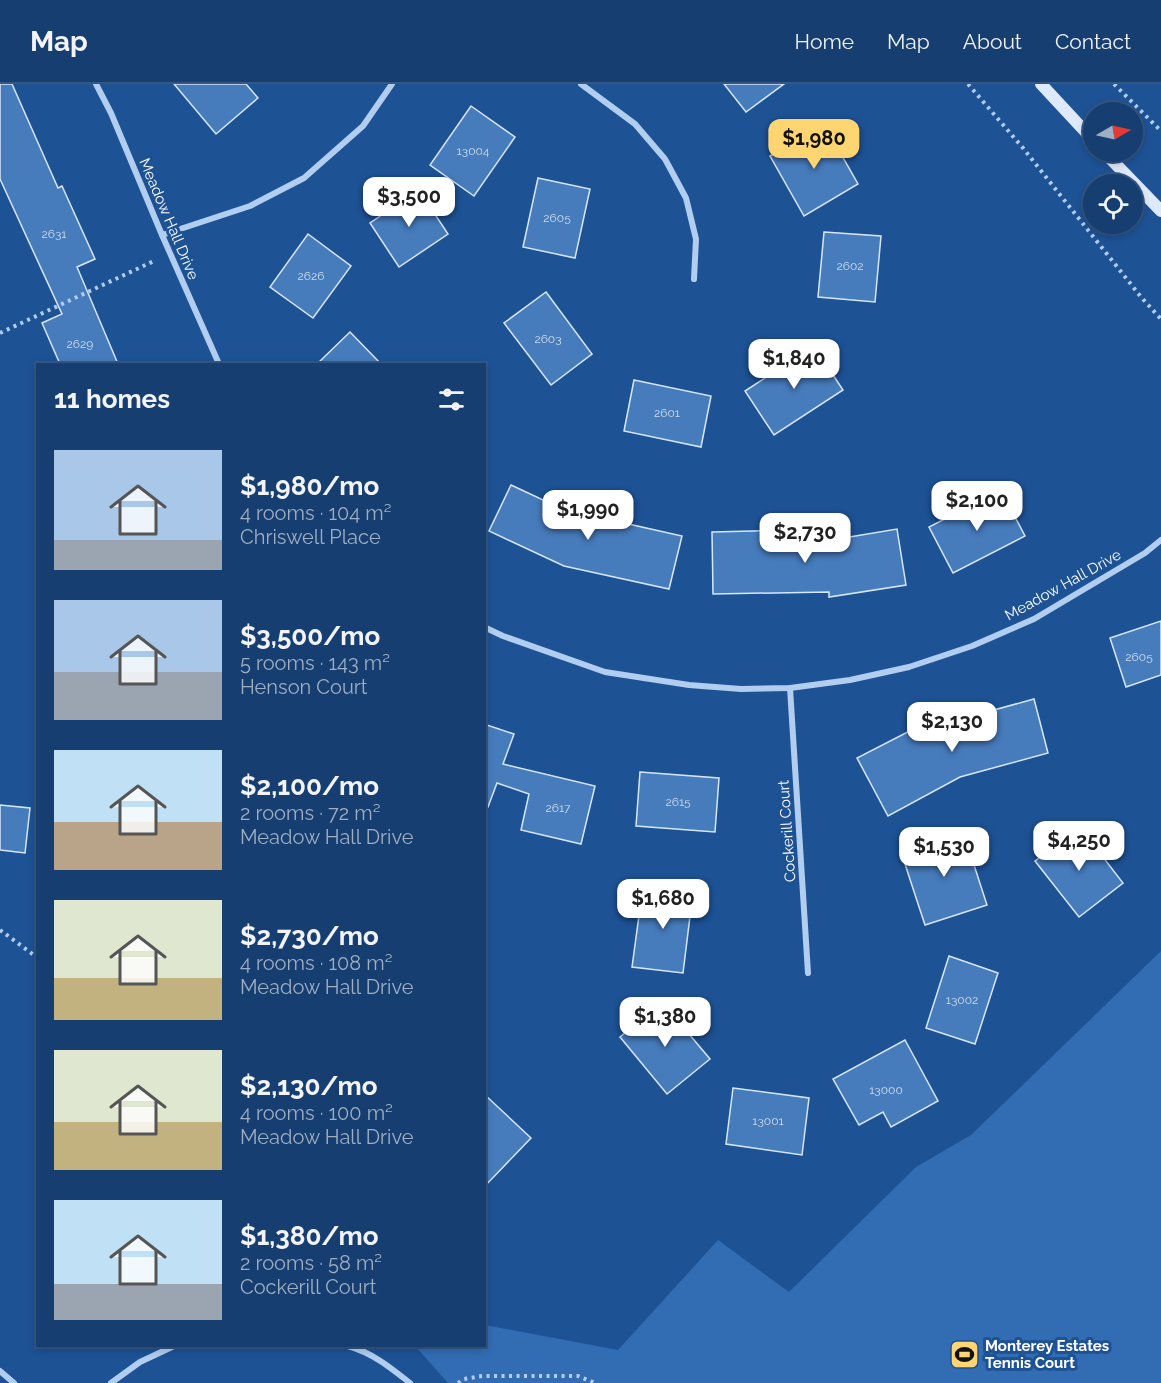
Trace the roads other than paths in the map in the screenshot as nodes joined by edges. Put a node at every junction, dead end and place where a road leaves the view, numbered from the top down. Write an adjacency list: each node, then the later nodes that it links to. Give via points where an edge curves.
1 (96, 84): 8 (street, Meadow Hall Drive)
2 (392, 84): 8 (street, via 363,126 304,178 250,206)
3 (581, 84): 9 (street, via 635,124 665,159 686,198 696,239)
4 (1041, 84): 5 (main road)
5 (1083, 129)
6 (1114, 162): 7 (main road)
7 (1161, 211)
8 (162, 236): 10 (street, Meadow Hall Drive)
9 (694, 279)
10 (219, 363)
11 (1161, 540): 13 (street, Meadow Hall Drive, via 1034,619 972,646 909,667)
12 (486, 628): 13 (street, Meadow Hall Drive, via 605,672 689,686)
13 (790, 687): 14 (street, Cockerill Court)
14 (808, 973)
15 (172, 1347): 19 (street, via 140,1362)
16 (352, 1347): 20 (street, via 382,1361)
17 (0, 1371): 18 (street)
18 (14, 1383)
19 (111, 1383)
20 (410, 1383)

